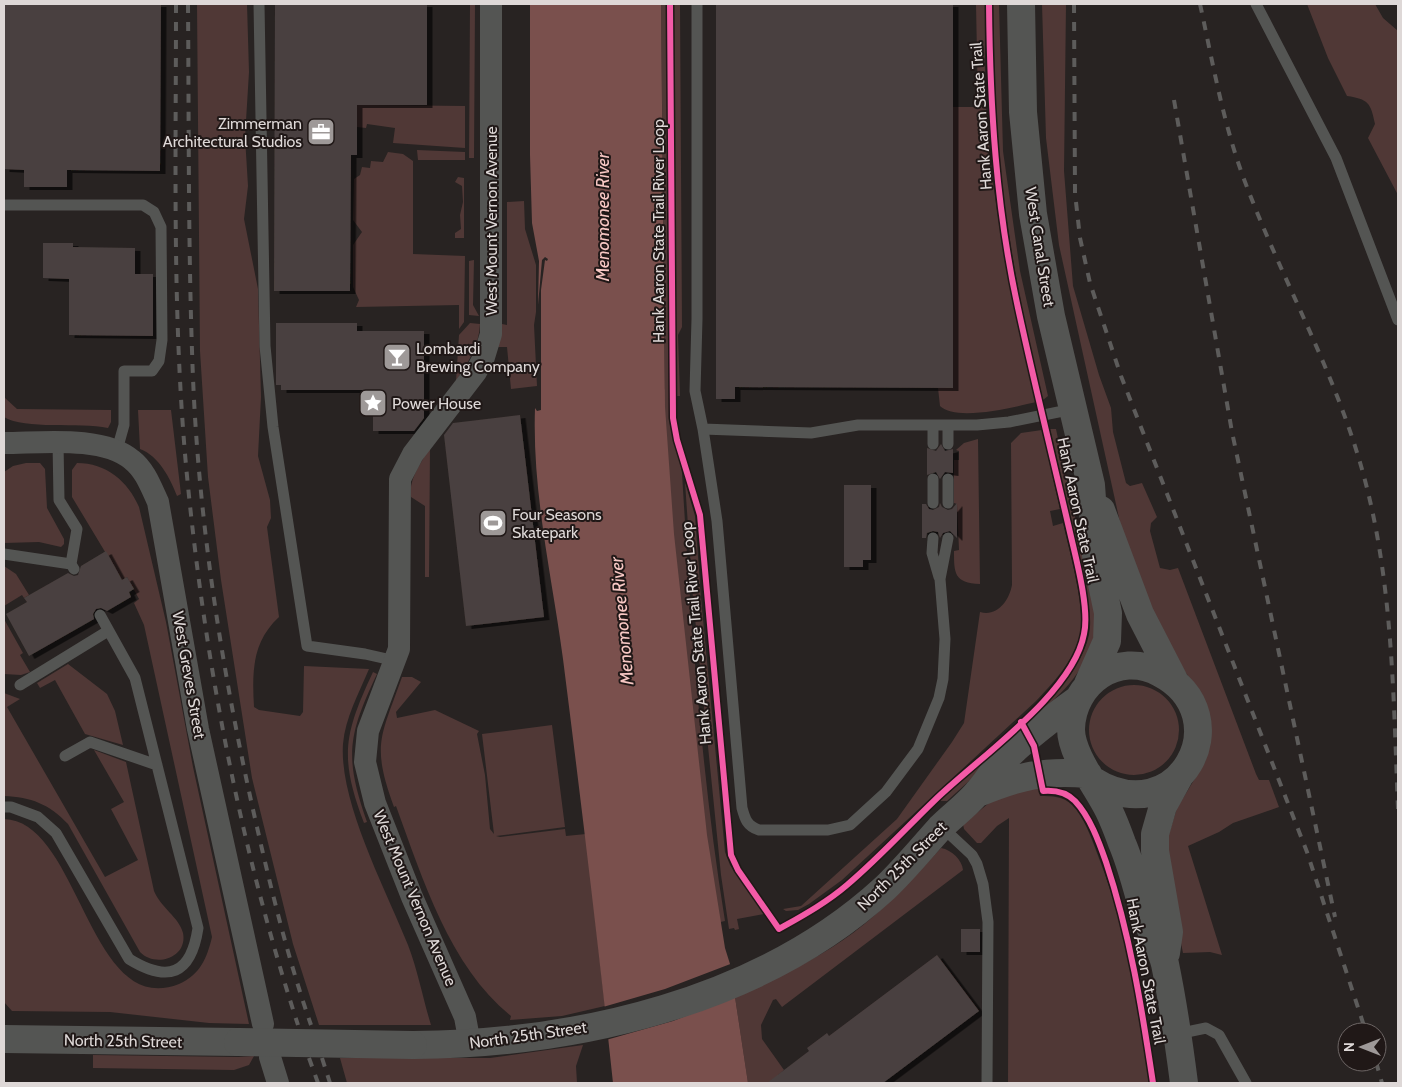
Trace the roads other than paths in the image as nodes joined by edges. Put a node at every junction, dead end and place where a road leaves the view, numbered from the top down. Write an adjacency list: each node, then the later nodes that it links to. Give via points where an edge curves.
1 (260, 4): 28 (lane, via 265,346 273,427 307,646)
2 (491, 4): 28 (street, West Mount Vernon Avenue, via 491,334 476,372 413,454 400,479 399,649)
3 (697, 4): 11 (lane, via 695,391)
4 (1021, 4): 8 (street, West Canal Street, via 1023,112 1032,205 1040,263)
5 (1256, 4): 7 (lane, via 1336,158)
6 (4, 205): 16 (lane, via 143,205 154,212 161,227 162,340 159,361 152,371 124,371 124,425)
7 (1398, 320)
8 (1073, 409): 10 (lane, via 990,424); 19 (street, West Canal Street)
9 (933, 425): 10 (lane); 11 (lane, via 858,425 811,433); 14 (lane)
10 (948, 425): 15 (lane)
11 (703, 429): 25 (lane, via 717,521 742,808 751,827 759,830 828,830 850,826 886,792 903,770 918,749 941,688 945,639)
12 (58, 442): 13 (street, West Greves Street); 16 (street, West Greves Street); 24 (lane, via 59,500 77,529 73,566)
13 (4, 443)
14 (933, 444)
15 (948, 444)
16 (117, 450): 40 (street, West Greves Street, via 142,472 158,502 198,729)
17 (933, 479): 20 (lane)
18 (948, 479): 21 (lane)
19 (1091, 485): 29 (street, West Canal Street, via 1118,550 1134,601); 31 (street, West Canal Street, via 1096,555 1108,627 1104,650)
20 (933, 503)
21 (948, 503)
22 (933, 538): 25 (lane, via 932,553)
23 (948, 538): 25 (lane)
24 (4, 554)
25 (940, 579)
26 (100, 615): 27 (lane)
27 (108, 631): 30 (lane); 33 (lane, via 135,678)
28 (396, 661): 43 (street, West Mount Vernon Avenue, via 368,731 365,762 375,803 409,889 466,1017)
29 (1175, 682): 31 (street, via 1160,672 1134,665 1119,666 1104,671); 34 (street, via 1195,709 1199,733 1192,757)
30 (20, 685)
31 (1082, 692): 35 (street, via 1071,730); 36 (street, North 25th Street, via 999,765)
32 (65, 756): 33 (lane, via 90,742)
33 (157, 765): 37 (lane, via 198,928 195,950 184,966 165,973 147,969 129,958 56,833 38,817)
34 (1180, 775): 35 (street, via 1162,788 1138,796 1114,792); 39 (street, via 1162,806 1154,834 1169,932)
35 (1090, 777): 36 (street, North 25th Street, via 1040,773 1019,777); 39 (street, via 1123,844 1145,915)
36 (977, 794): 38 (street, North 25th Street)
37 (4, 807)
38 (942, 827): 43 (street, North 25th Street, via 886,887 862,907 818,939 765,968 673,1005 565,1033); 46 (lane, via 972,855 983,884 988,922)
39 (1164, 962): 41 (street)
40 (263, 1024)
41 (1176, 1034): 47 (street); 48 (lane, via 1206,1028 1219,1035)
42 (4, 1039): 43 (street, North 25th Street, bridge)
43 (470, 1044)
44 (270, 1057): 45 (street)
45 (278, 1083)
46 (987, 1083)
47 (1184, 1083)
48 (1246, 1083)

